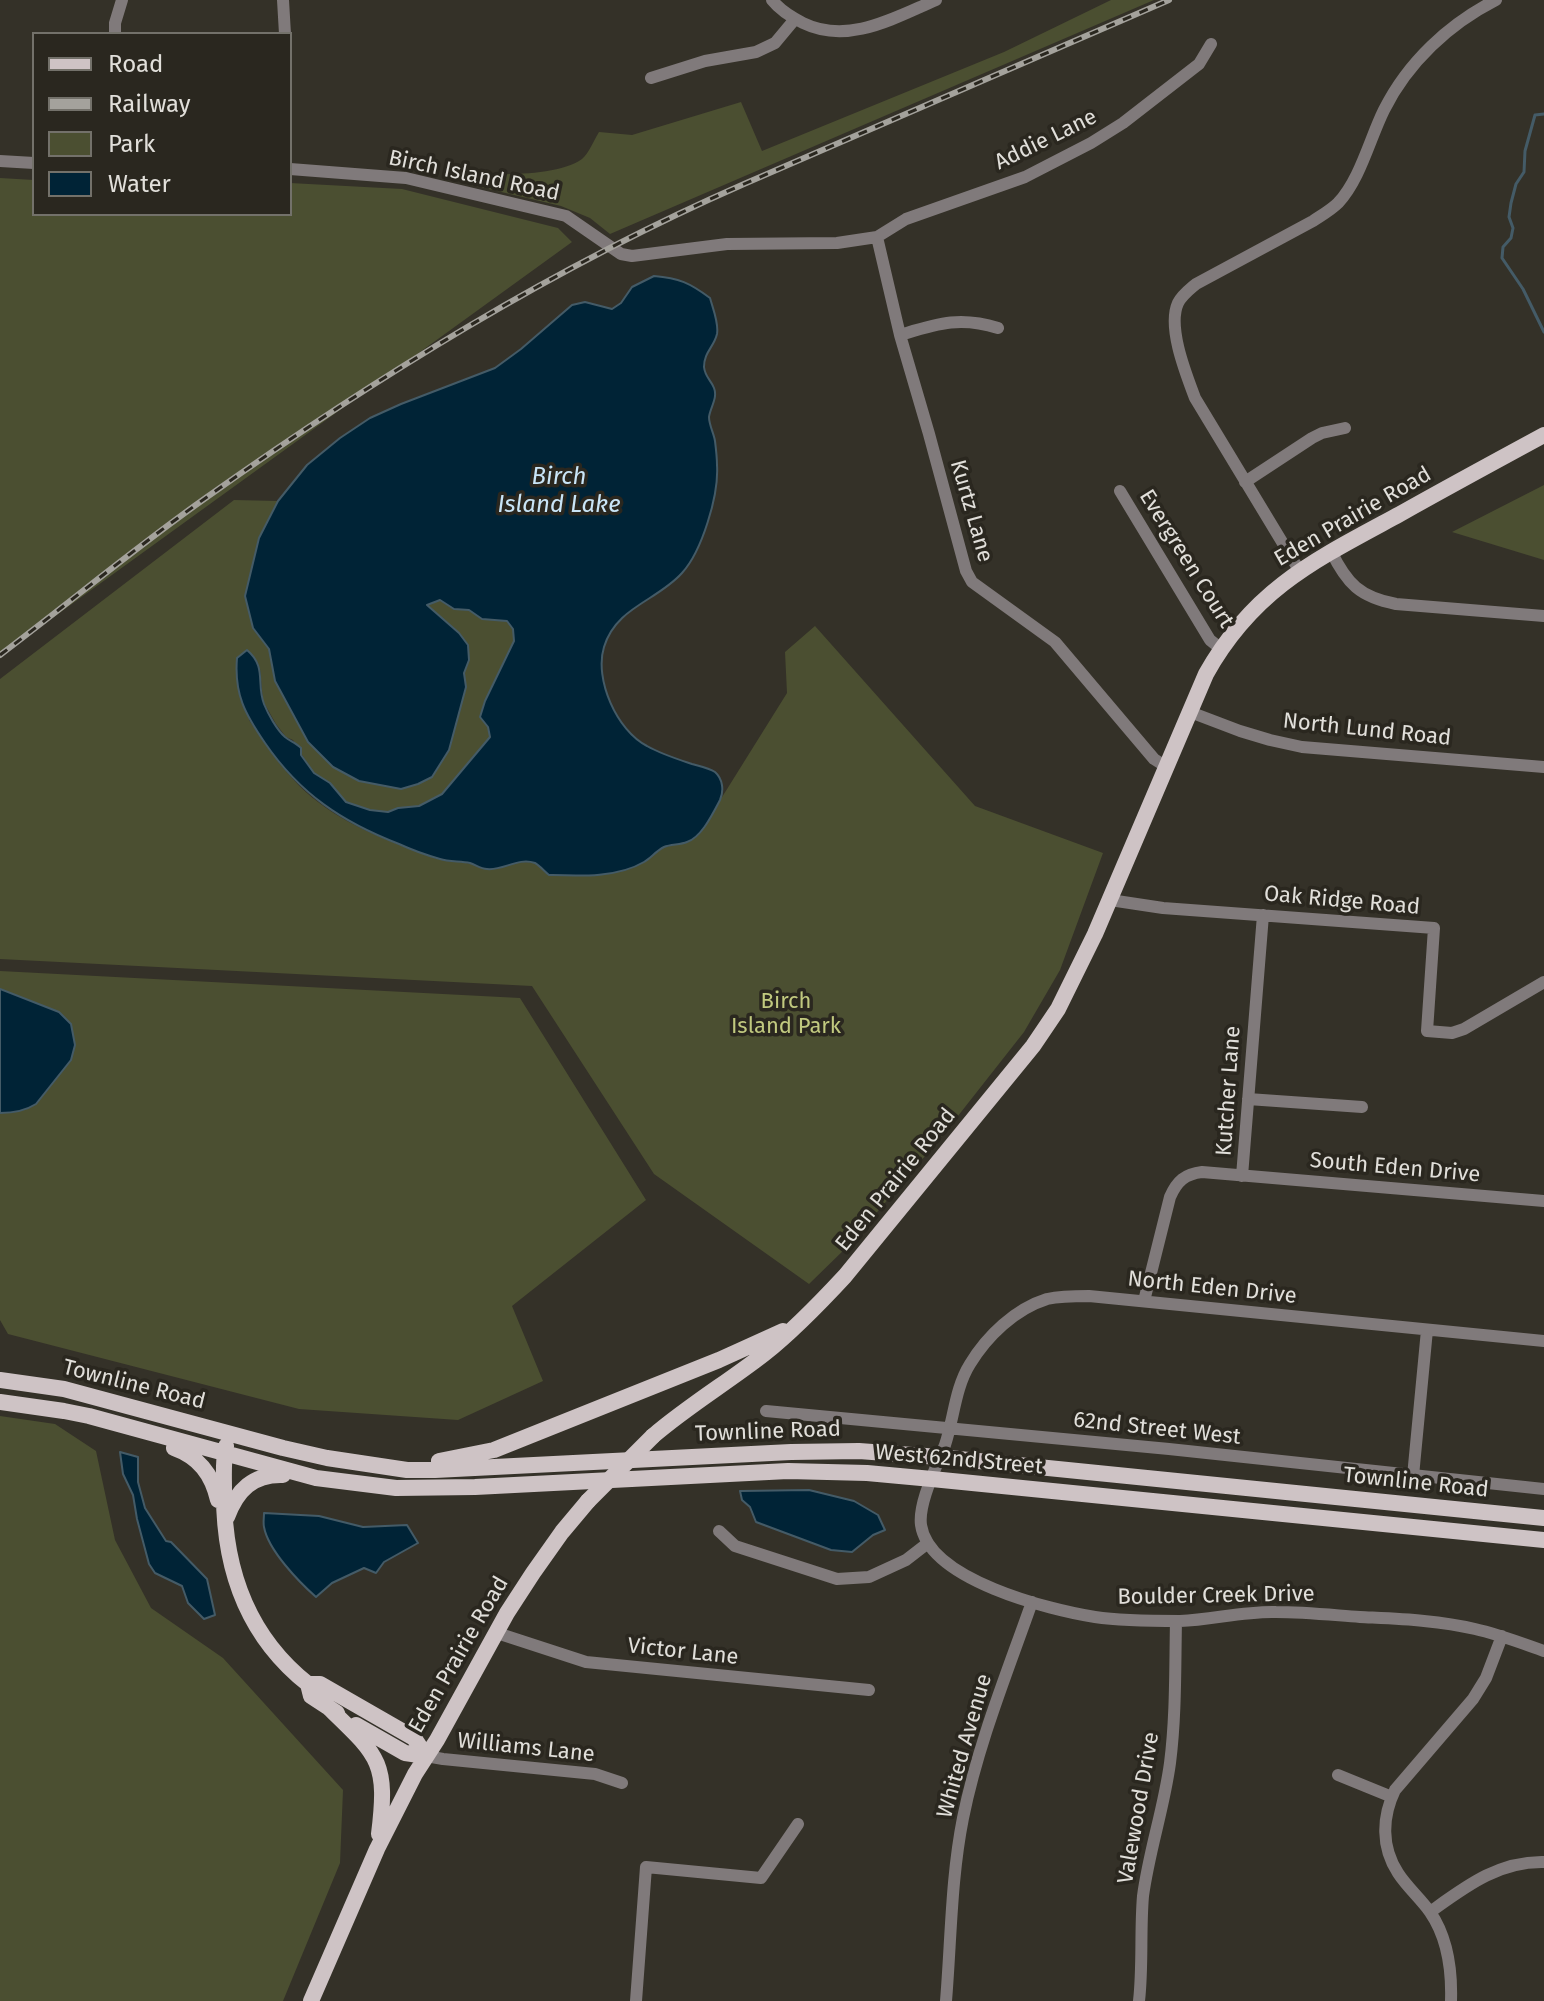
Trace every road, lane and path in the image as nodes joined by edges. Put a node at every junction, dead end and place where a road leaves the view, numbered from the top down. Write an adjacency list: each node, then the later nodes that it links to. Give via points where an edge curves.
1 (122, 0): 7 (street)
2 (283, 0): 8 (street)
3 (772, 0): 6 (street)
4 (936, 0): 6 (street, via 860,30 825,30)
5 (1496, 0): 19 (street, via 1460,21 1418,59 1380,119 1339,201 1313,221 1196,284 1179,301 1175,325 1195,398)
6 (795, 19): 10 (street, via 775,43 756,52)
7 (115, 32)
8 (285, 32)
9 (1211, 44): 14 (street, Addie Lane, via 1199,64 1091,143 1025,177 906,219)
10 (651, 78)
11 (0, 161): 12 (street)
12 (32, 163)
13 (292, 169): 14 (street, Birch Island Road, via 406,178 566,216 609,247 632,256 727,244 837,243)
14 (877, 237): 16 (street, Kurtz Lane)
15 (998, 328): 16 (street, via 955,321)
16 (900, 335): 26 (street, Kurtz Lane, via 972,582 1055,642)
17 (1345, 428): 19 (street, via 1312,438)
18 (1544, 435): 21 (main road, Eden Prairie Road)
19 (1245, 482): 22 (street)
20 (1120, 491): 24 (street, Evergreen Court, via 1210,640)
21 (1331, 551): 22 (main road, Eden Prairie Road); 23 (street, via 1352,586 1380,601)
22 (1299, 570): 24 (main road, Eden Prairie Road, via 1261,601)
23 (1544, 616)
24 (1220, 648): 25 (main road, Eden Prairie Road)
25 (1190, 712): 26 (main road, Eden Prairie Road); 27 (street, North Lund Road, via 1302,747)
26 (1165, 766): 28 (main road, Eden Prairie Road)
27 (1544, 767)
28 (1110, 900): 29 (street, Oak Ridge Road); 36 (main road, Eden Prairie Road, via 1058,1009 1033,1046 845,1276)
29 (1263, 915): 30 (street, Oak Ridge Road, via 1434,928 1427,1031 1464,1029); 31 (street, Kutcher Lane)
30 (1544, 982)
31 (1248, 1099): 32 (street); 33 (street, Kutcher Lane)
32 (1362, 1107)
33 (1242, 1176): 34 (street, South Eden Drive); 35 (street, Kutcher Lane, via 1202,1172 1182,1178 1170,1197)
34 (1544, 1201)
35 (1144, 1301): 37 (street, North Eden Drive); 43 (street, North Eden Drive, via 1068,1296 1047,1299 1009,1319 967,1369)
36 (796, 1326): 47 (main road, via 494,1450 415,1464); 59 (main road, Eden Prairie Road, bridge, via 653,1436 588,1501 533,1573)
37 (1427, 1330): 38 (street, North Eden Drive); 48 (street)
38 (1544, 1341)
39 (0, 1380): 44 (main road, Townline Road, via 64,1389)
40 (0, 1402): 41 (main road)
41 (64, 1411): 45 (main road, West 62nd Street); 53 (main road, via 69,1418 193,1457 213,1483)
42 (766, 1411): 43 (street, 62nd Street West)
43 (950, 1430): 46 (street); 48 (street, 62nd Street West)
44 (229, 1433): 45 (main road); 47 (main road, Townline Road)
45 (224, 1454): 49 (main road, West 62nd Street); 53 (main road)
46 (939, 1457): 47 (main road, Townline Road, via 859,1451 435,1470); 50 (street); 52 (main road, Townline Road)
47 (371, 1464)
48 (1413, 1476): 51 (street, 62nd Street West)
49 (316, 1478): 50 (main road, West 62nd Street, via 436,1489 788,1471); 53 (main road, via 273,1475 253,1480 236,1498)
50 (932, 1479): 55 (main road, West 62nd Street); 56 (street, via 921,1525)
51 (1544, 1489)
52 (1544, 1518)
53 (224, 1526): 62 (main road, via 232,1570 258,1629)
54 (719, 1531): 56 (street, via 735,1546 837,1579 869,1577)
55 (1544, 1540)
56 (928, 1543): 57 (street, Boulder Creek Drive, via 972,1579)
57 (1032, 1602): 58 (street, Boulder Creek Drive, via 1099,1618); 75 (street, Whited Avenue, via 962,1821)
58 (1176, 1621): 60 (street, Boulder Creek Drive, via 1278,1612 1421,1621); 76 (street, Valewood Drive, via 1170,1761 1145,1887)
59 (497, 1633): 63 (street, Victor Lane, via 586,1662); 65 (main road, Eden Prairie Road)
60 (1502, 1636): 61 (street, Boulder Creek Drive); 68 (street, via 1473,1699)
61 (1544, 1651)
62 (308, 1684): 64 (main road, via 311,1696); 65 (main road, via 320,1684 414,1738)
63 (869, 1690)
64 (329, 1708): 65 (main road, via 405,1753); 70 (main road, via 365,1742 380,1768)
65 (426, 1756): 67 (street, Williams Lane, via 595,1774); 70 (main road, Eden Prairie Road)
66 (1338, 1775): 68 (street)
67 (622, 1783)
68 (1392, 1797): 72 (street, via 1385,1823 1390,1857)
69 (798, 1824): 74 (street, via 761,1878 646,1867)
70 (377, 1849): 73 (main road, Eden Prairie Road)
71 (1544, 1862): 72 (street, via 1484,1875)
72 (1430, 1912): 77 (street, via 1446,1947)
73 (311, 2001)
74 (636, 2001)
75 (946, 2001)
76 (1139, 2001)
77 (1451, 2001)

